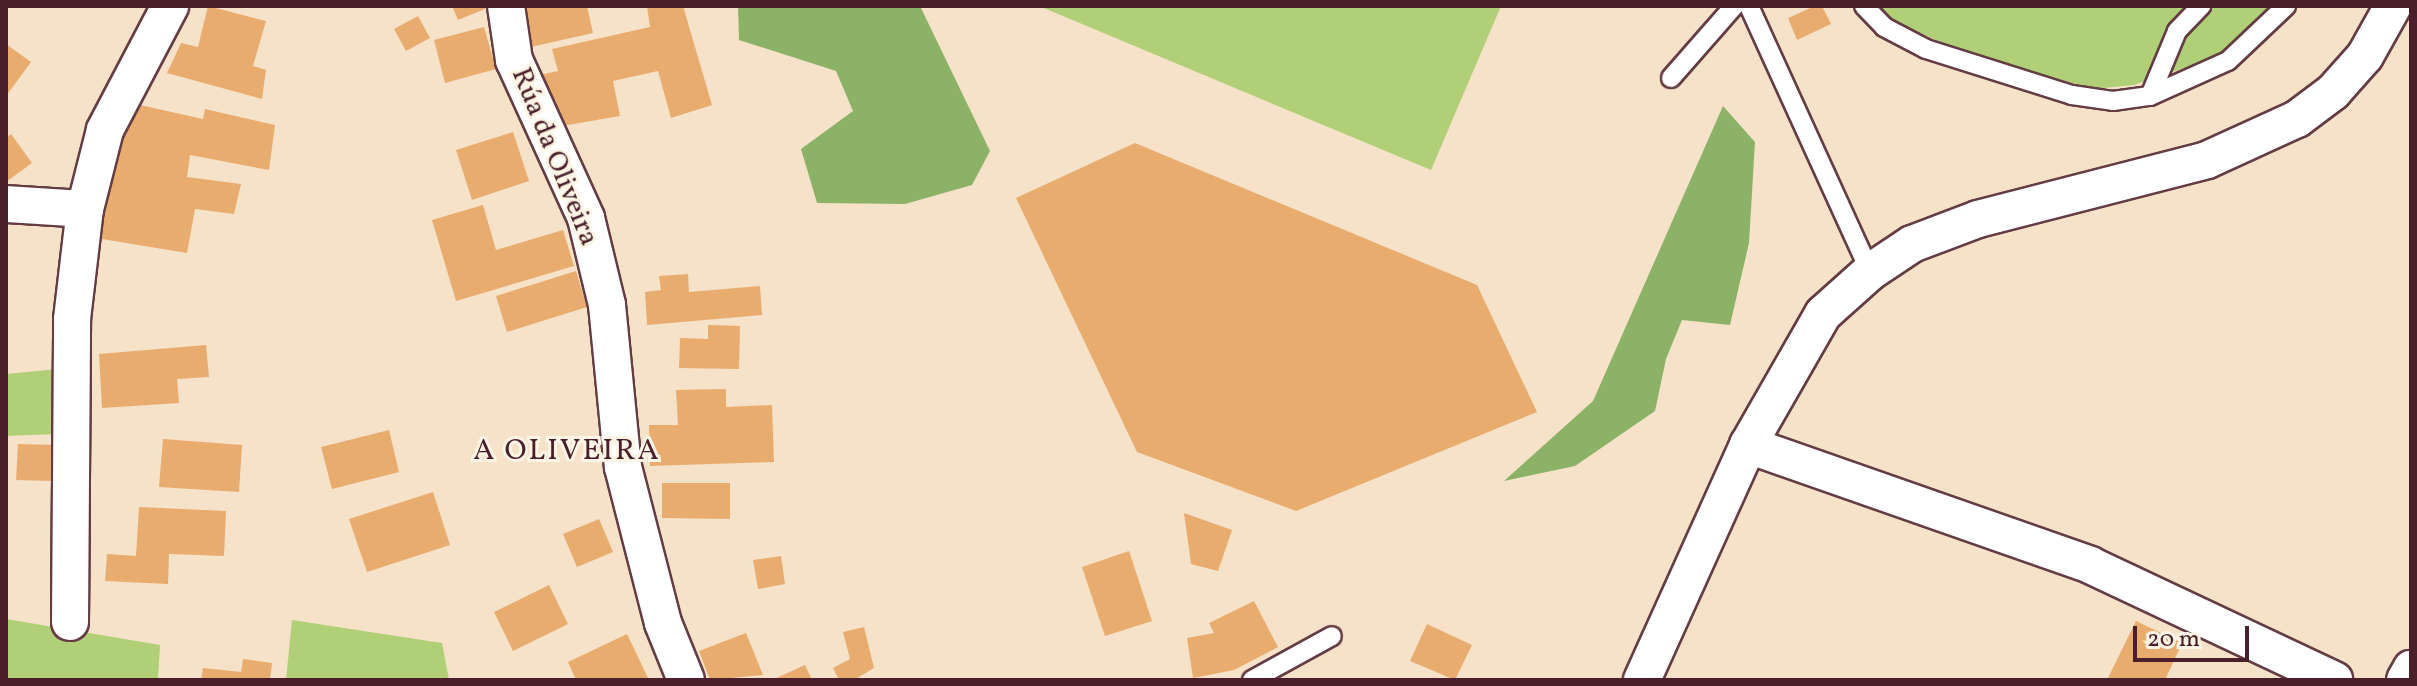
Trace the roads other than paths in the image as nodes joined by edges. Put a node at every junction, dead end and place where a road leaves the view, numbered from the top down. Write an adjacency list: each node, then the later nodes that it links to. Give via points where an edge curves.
1 (170, 6): 12 (street, via 105,130)
2 (506, 6): 18 (street, Rúa da Oliveira, via 514,60 586,218 607,305 623,467 663,623)
3 (1734, 6): 9 (lane)
4 (1749, 6): 13 (lane)
5 (1864, 6): 10 (lane, via 1884,27 1962,62 2072,95 2113,101)
6 (2201, 6): 10 (lane, via 2177,31)
7 (2286, 6): 10 (lane, via 2228,61)
8 (2393, 6): 13 (street, via 2365,56 2333,92 2297,119 2207,160 1978,219 1912,244)
9 (1671, 78)
10 (2150, 96)
11 (6, 204): 12 (street)
12 (85, 209): 15 (street, via 72,319)
13 (1870, 272): 14 (street, via 1823,314)
14 (1748, 445): 20 (street); 21 (street, via 2090,565)
15 (70, 622)
16 (1332, 636): 19 (lane)
17 (2411, 669): 22 (street)
18 (686, 680)
19 (1252, 680)
20 (1642, 680)
21 (2334, 680)
22 (2405, 680)

